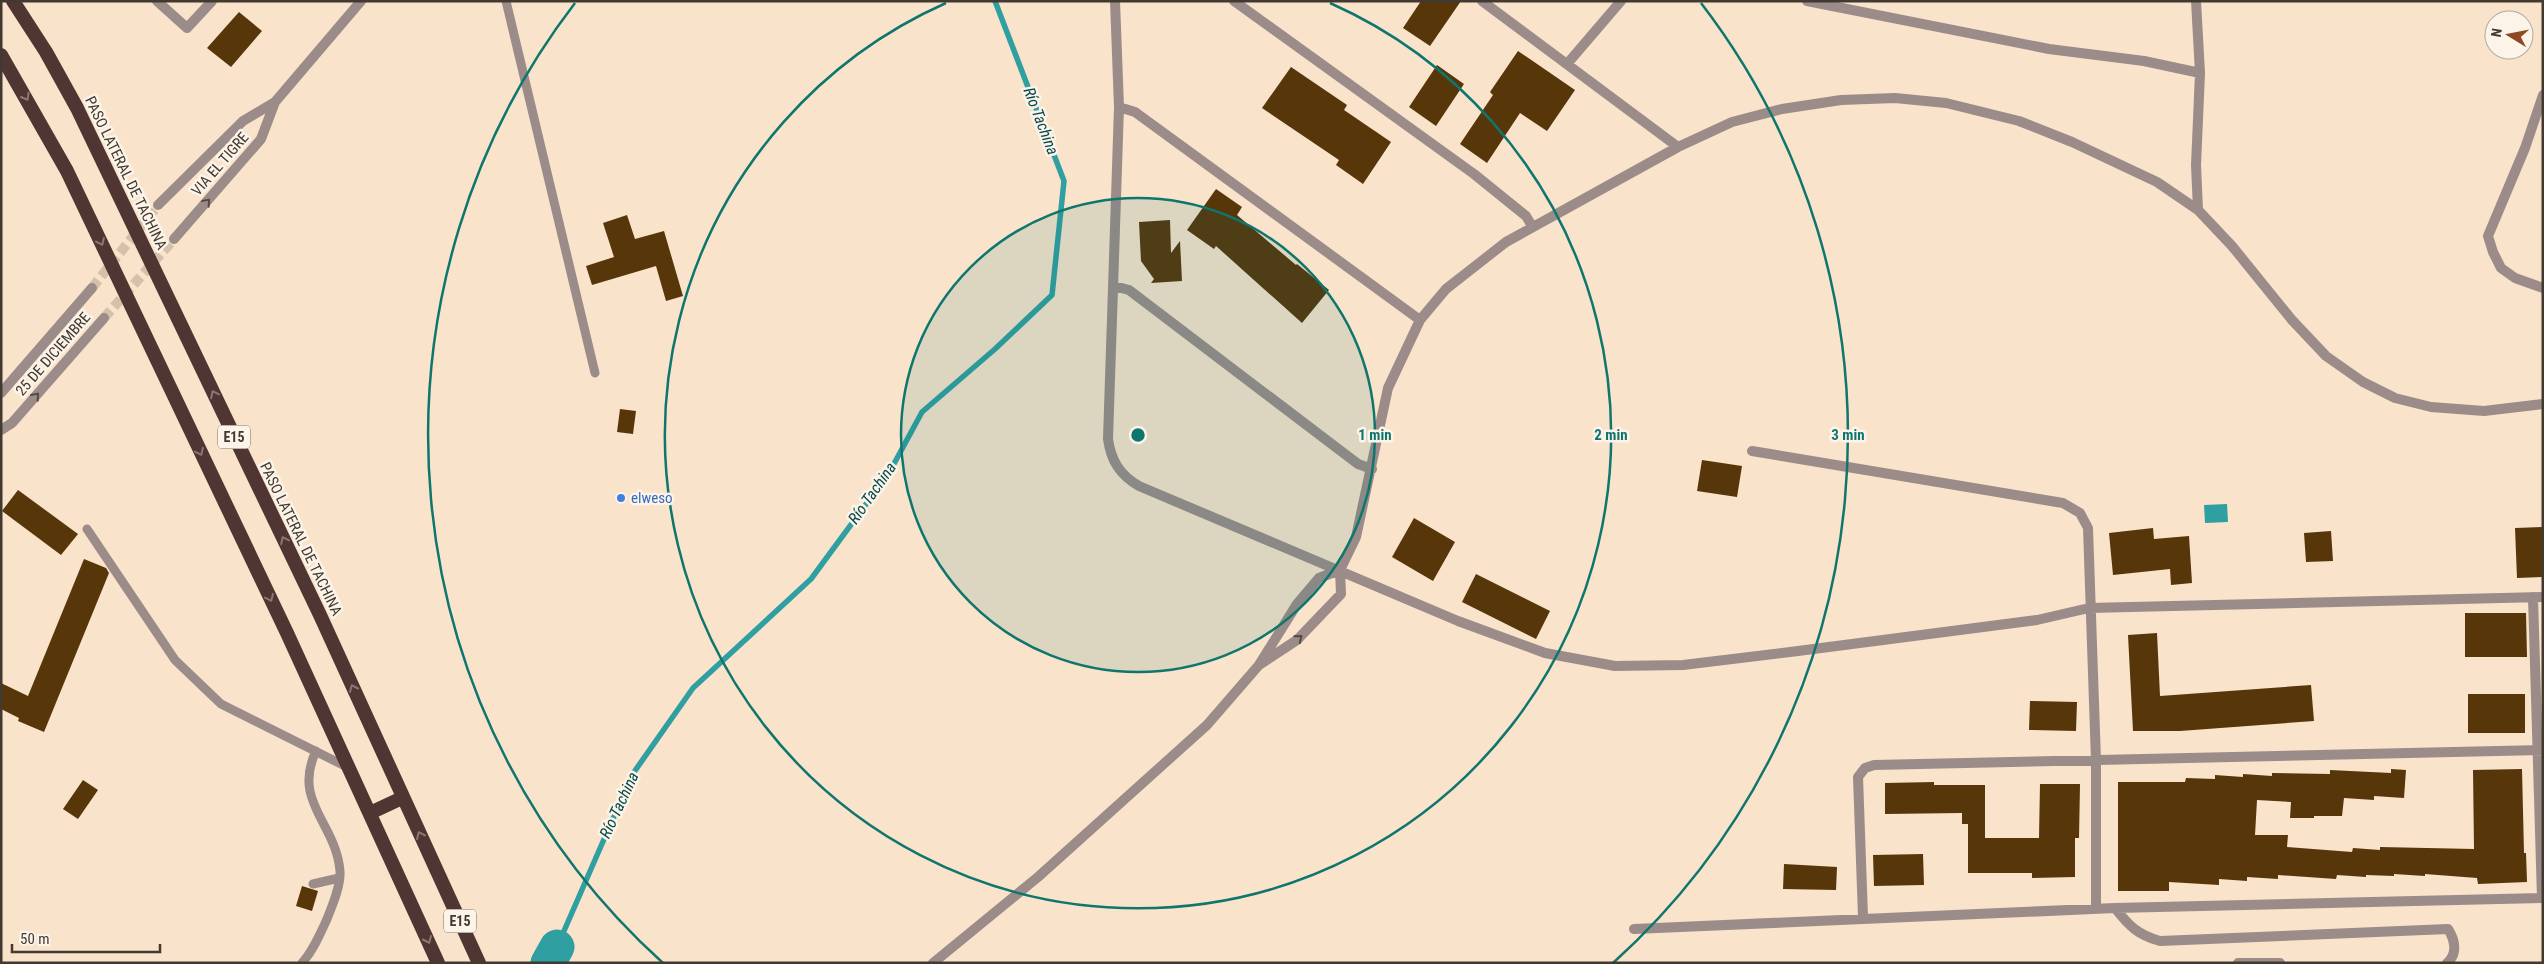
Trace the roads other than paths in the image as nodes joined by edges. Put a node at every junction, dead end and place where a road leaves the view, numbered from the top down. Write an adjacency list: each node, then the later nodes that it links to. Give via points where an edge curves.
1 (13, 1): 43 (highway, PASO LATERAL DE TACHINA / E15, one-way to 1, via 320,615 77,108)
2 (157, 1): 3 (street, via 187,28)
3 (212, 1)
4 (361, 1): 16 (street, VIA EL TIGRE)
5 (506, 1): 28 (lane)
6 (1115, 1): 17 (street)
7 (1234, 1): 21 (street, via 1474,174 1526,216)
8 (1482, 1): 13 (street)
9 (1620, 1): 13 (street)
10 (1806, 1): 14 (street, via 2049,49 2144,61)
11 (2196, 1): 14 (street)
12 (1, 55): 42 (highway, E15, one-way to 42, via 67,171)
13 (1567, 64): 18 (street)
14 (2200, 73): 20 (street, via 2196,165)
15 (2543, 95): 25 (street, via 2488,236 2502,268 2515,278)
16 (275, 102): 19 (street, VIA EL TIGRE, via 243,121); 22 (street, VIA EL TIGRE, one-way to 16, via 261,139)
17 (1119, 108): 23 (street); 27 (street, via 1135,112)
18 (1678, 147): 20 (street, via 1732,122 1782,109 1841,100 1896,98 1946,103 2019,121 2072,142 2157,182); 21 (street)
19 (158, 205)
20 (2198, 210): 30 (street, via 2320,350 2363,382 2395,398 2430,407 2484,411)
21 (1532, 226): 27 (street, via 1474,265)
22 (174, 239)
23 (1114, 286): 33 (street, via 1129,290 1358,464); 35 (street, via 1108,439 1119,470 1139,486)
24 (92, 288): 29 (street, 25 DE DICIEMBRE)
25 (2543, 288)
26 (104, 318): 31 (street, 25 DE DICIEMBRE, one-way to 26, via 12,423)
27 (1420, 320): 33 (street, via 1388,388)
28 (595, 374)
29 (1, 393)
30 (2543, 404)
31 (1, 430)
32 (1752, 451): 37 (street, via 2063,503 2080,512 2088,528)
33 (1372, 469): 35 (street, via 1356,537)
34 (87, 529): 40 (lane, via 175,660 221,704)
35 (1340, 570): 37 (street, via 1458,621 1545,652 1615,666 1683,665 1798,652 2037,620); 38 (street, via 1319,578 1297,604); 38 (street, one-way to 35, via 1297,640 1331,607 1342,594)
36 (2538, 597): 37 (street); 39 (street)
37 (2089, 608): 41 (street)
38 (1258, 665): 55 (street, via 1207,725 1038,877)
39 (2541, 750): 41 (street); 47 (street)
40 (316, 751): 42 (lane); 45 (lane, via 307,779 310,796 329,834 340,871)
41 (2096, 761): 49 (street); 50 (street, via 1874,765 1865,768 1858,777)
42 (349, 768): 44 (highway, E15)
43 (402, 798): 44 (highway); 54 (highway, PASO LATERAL DE TACHINA / E15, one-way to 43)
44 (370, 813): 53 (highway, E15, one-way to 53)
45 (339, 878): 46 (lane); 52 (lane, via 332,908)
46 (313, 884)
47 (2542, 898): 48 (street)
48 (2115, 908): 49 (street); 58 (street, via 2142,936 2160,940 2448,930 2454,938 2454,953)
49 (2096, 909): 50 (street)
50 (1863, 917): 51 (street)
51 (1634, 929)
52 (302, 963)
53 (438, 963)
54 (479, 963)
55 (933, 963)
56 (2238, 963): 57 (street)
57 (2280, 963)
58 (2447, 963)

